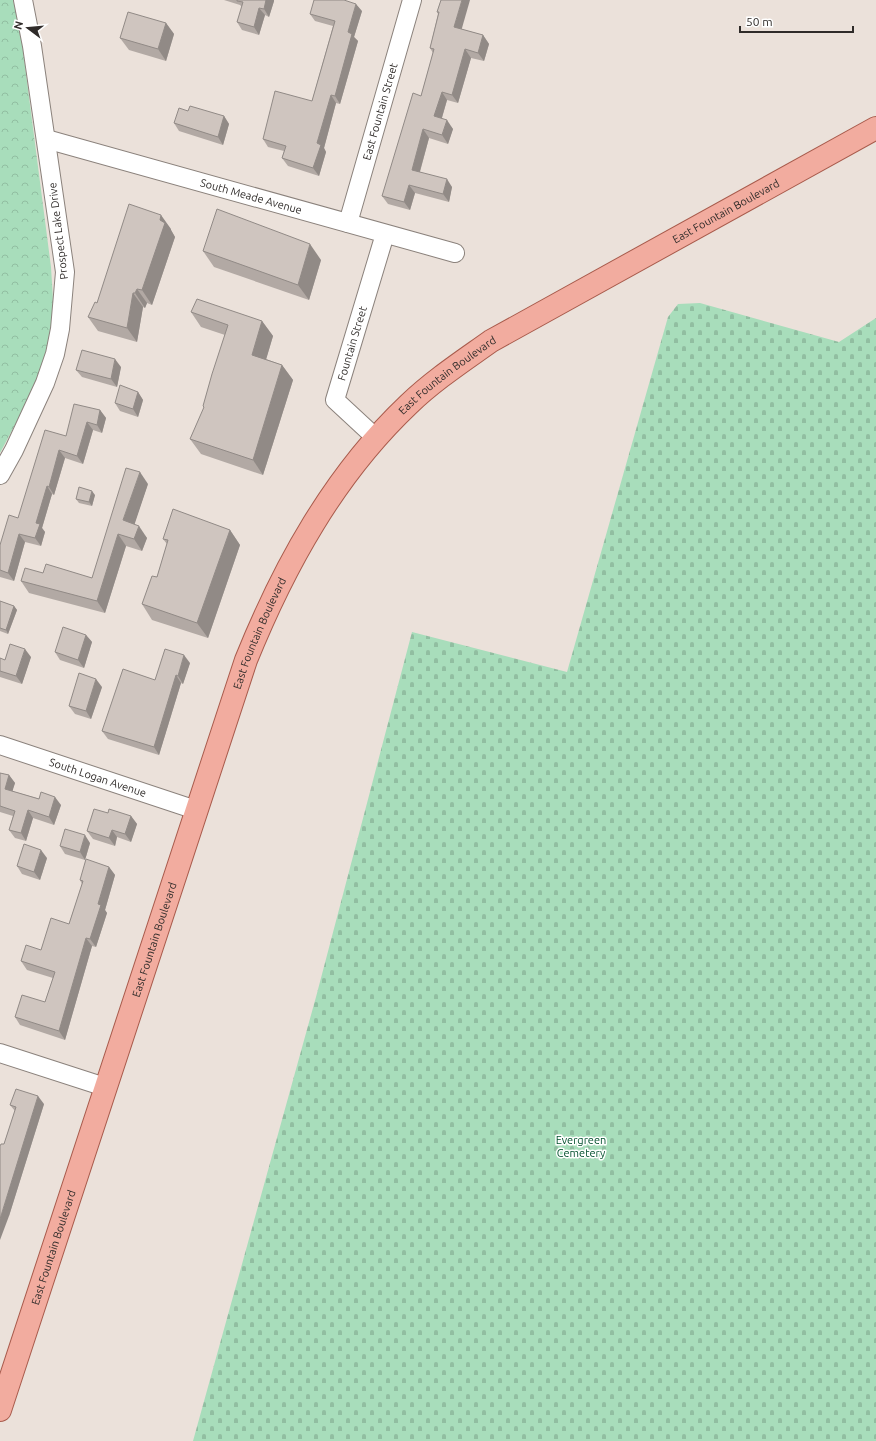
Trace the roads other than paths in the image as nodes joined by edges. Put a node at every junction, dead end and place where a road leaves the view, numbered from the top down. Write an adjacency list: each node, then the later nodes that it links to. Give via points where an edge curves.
1 (23, 0): 4 (street, Prospect Lake Drive)
2 (412, 0): 5 (street, East Fountain Street)
3 (876, 128): 8 (main road, East Fountain Boulevard, via 491,342 456,365 409,404)
4 (46, 139): 5 (street, South Meade Avenue); 9 (street, Prospect Lake Drive, via 65,272 60,329 45,383)
5 (348, 223): 6 (street, South Meade Avenue)
6 (386, 234): 7 (street, South Meade Avenue); 8 (street, Fountain Street, via 335,400)
7 (455, 253)
8 (376, 438): 11 (main road, East Fountain Boulevard, via 340,483 281,579 246,660)
9 (0, 475)
10 (0, 745): 11 (street, South Logan Avenue)
11 (196, 810): 13 (main road, East Fountain Boulevard)
12 (0, 1053): 13 (street)
13 (105, 1087): 14 (main road, East Fountain Boulevard)
14 (6, 1368): 15 (main road, East Fountain Boulevard)
15 (0, 1410)

